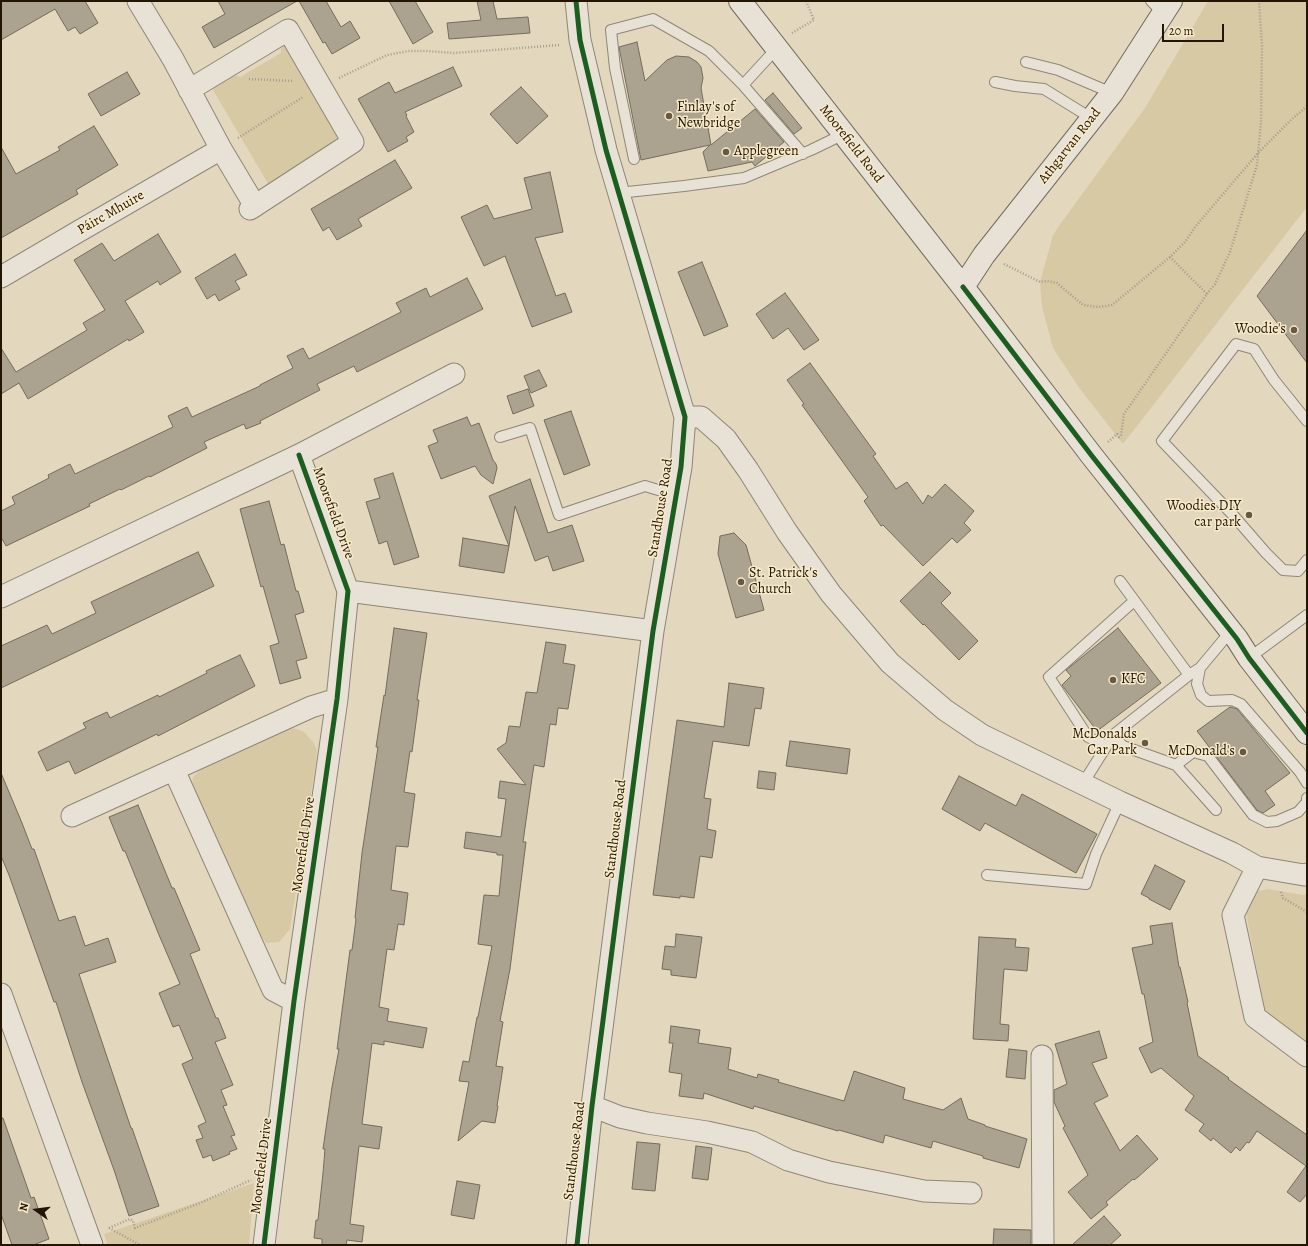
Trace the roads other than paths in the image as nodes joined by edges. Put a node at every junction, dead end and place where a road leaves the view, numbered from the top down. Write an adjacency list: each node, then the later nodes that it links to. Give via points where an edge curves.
1 (138, 1): 9 (street)
2 (576, 1): 16 (street, Standhouse Road, via 580,40)
3 (740, 1): 5 (main road, Moorefield Road)
4 (1162, 5): 10 (main road, Athgarvan Road)
5 (777, 48): 8 (lane); 12 (main road, Moorefield Road)
6 (1026, 62): 10 (lane, via 1058,70)
7 (995, 82): 11 (lane, via 1044,89 1083,113)
8 (743, 85): 14 (lane); 15 (lane, via 709,51 653,19 611,30 615,68)
9 (190, 90): 13 (street); 13 (street, via 288,30 353,142 253,208)
10 (1112, 94): 11 (main road, Athgarvan Road)
11 (1090, 122): 18 (main road, Athgarvan Road, via 984,255)
12 (844, 134): 14 (lane); 18 (main road, Moorefield Road)
13 (221, 150): 17 (street, Páirc Mhuire)
14 (803, 154): 16 (lane, via 744,178)
15 (634, 159)
16 (618, 193): 20 (street, Standhouse Road)
17 (1, 277)
18 (963, 287): 32 (main road, Moorefield Road)
19 (454, 374): 23 (street, Moorefield Drive)
20 (684, 417): 24 (street, Standhouse Road, via 681,467); 43 (street, via 701,417 726,439 831,594 890,663 945,710 982,735)
21 (1307, 421): 25 (lane, via 1274,380 1254,349 1236,344 1162,441 1283,570 1298,571)
22 (500, 438): 24 (lane, via 530,428 559,515 645,486)
23 (299, 455): 27 (street, Moorefield Drive); 28 (street, Moorefield Drive)
24 (675, 496): 31 (street, Standhouse Road)
25 (1307, 560)
26 (1120, 581): 29 (lane)
27 (348, 591): 31 (street); 36 (street, Moorefield Drive)
28 (1, 597)
29 (1134, 601): 35 (lane); 39 (lane, via 1049,677 1088,737)
30 (1307, 615): 33 (lane)
31 (653, 631): 55 (street, Standhouse Road)
32 (1230, 632): 33 (main road, Moorefield Road); 34 (lane)
33 (1249, 658): 37 (main road, Moorefield Road)
34 (1200, 668): 35 (lane); 42 (lane, via 1196,684 1201,695 1208,701 1232,700 1242,704)
35 (1190, 675): 38 (lane)
36 (337, 699): 41 (street, via 311,707); 52 (street, Moorefield Drive)
37 (1307, 733)
38 (1112, 736): 39 (lane); 40 (lane, via 1123,746)
39 (1106, 746): 43 (lane)
40 (1176, 765): 44 (lane, via 1193,752 1208,756 1253,815 1267,822 1277,821 1298,812 1307,802); 46 (lane)
41 (174, 770): 47 (street); 52 (street, via 273,990)
42 (1307, 783)
43 (1082, 785): 45 (street)
44 (1307, 798)
45 (1120, 802): 48 (street); 50 (lane, via 1096,854 1086,884)
46 (1216, 810)
47 (72, 816)
48 (1257, 867): 49 (street); 54 (street, via 1233,915 1255,1017)
49 (1307, 874)
50 (987, 875)
51 (1, 994): 57 (street)
52 (294, 1001): 58 (street, Moorefield Drive)
53 (1042, 1056): 60 (street)
54 (1307, 1056)
55 (592, 1106): 56 (street, via 620,1117 752,1142 788,1160 829,1172 924,1191); 59 (street, Standhouse Road)
56 (971, 1193)
57 (90, 1239)
58 (264, 1245)
59 (577, 1245)
60 (1043, 1245)

